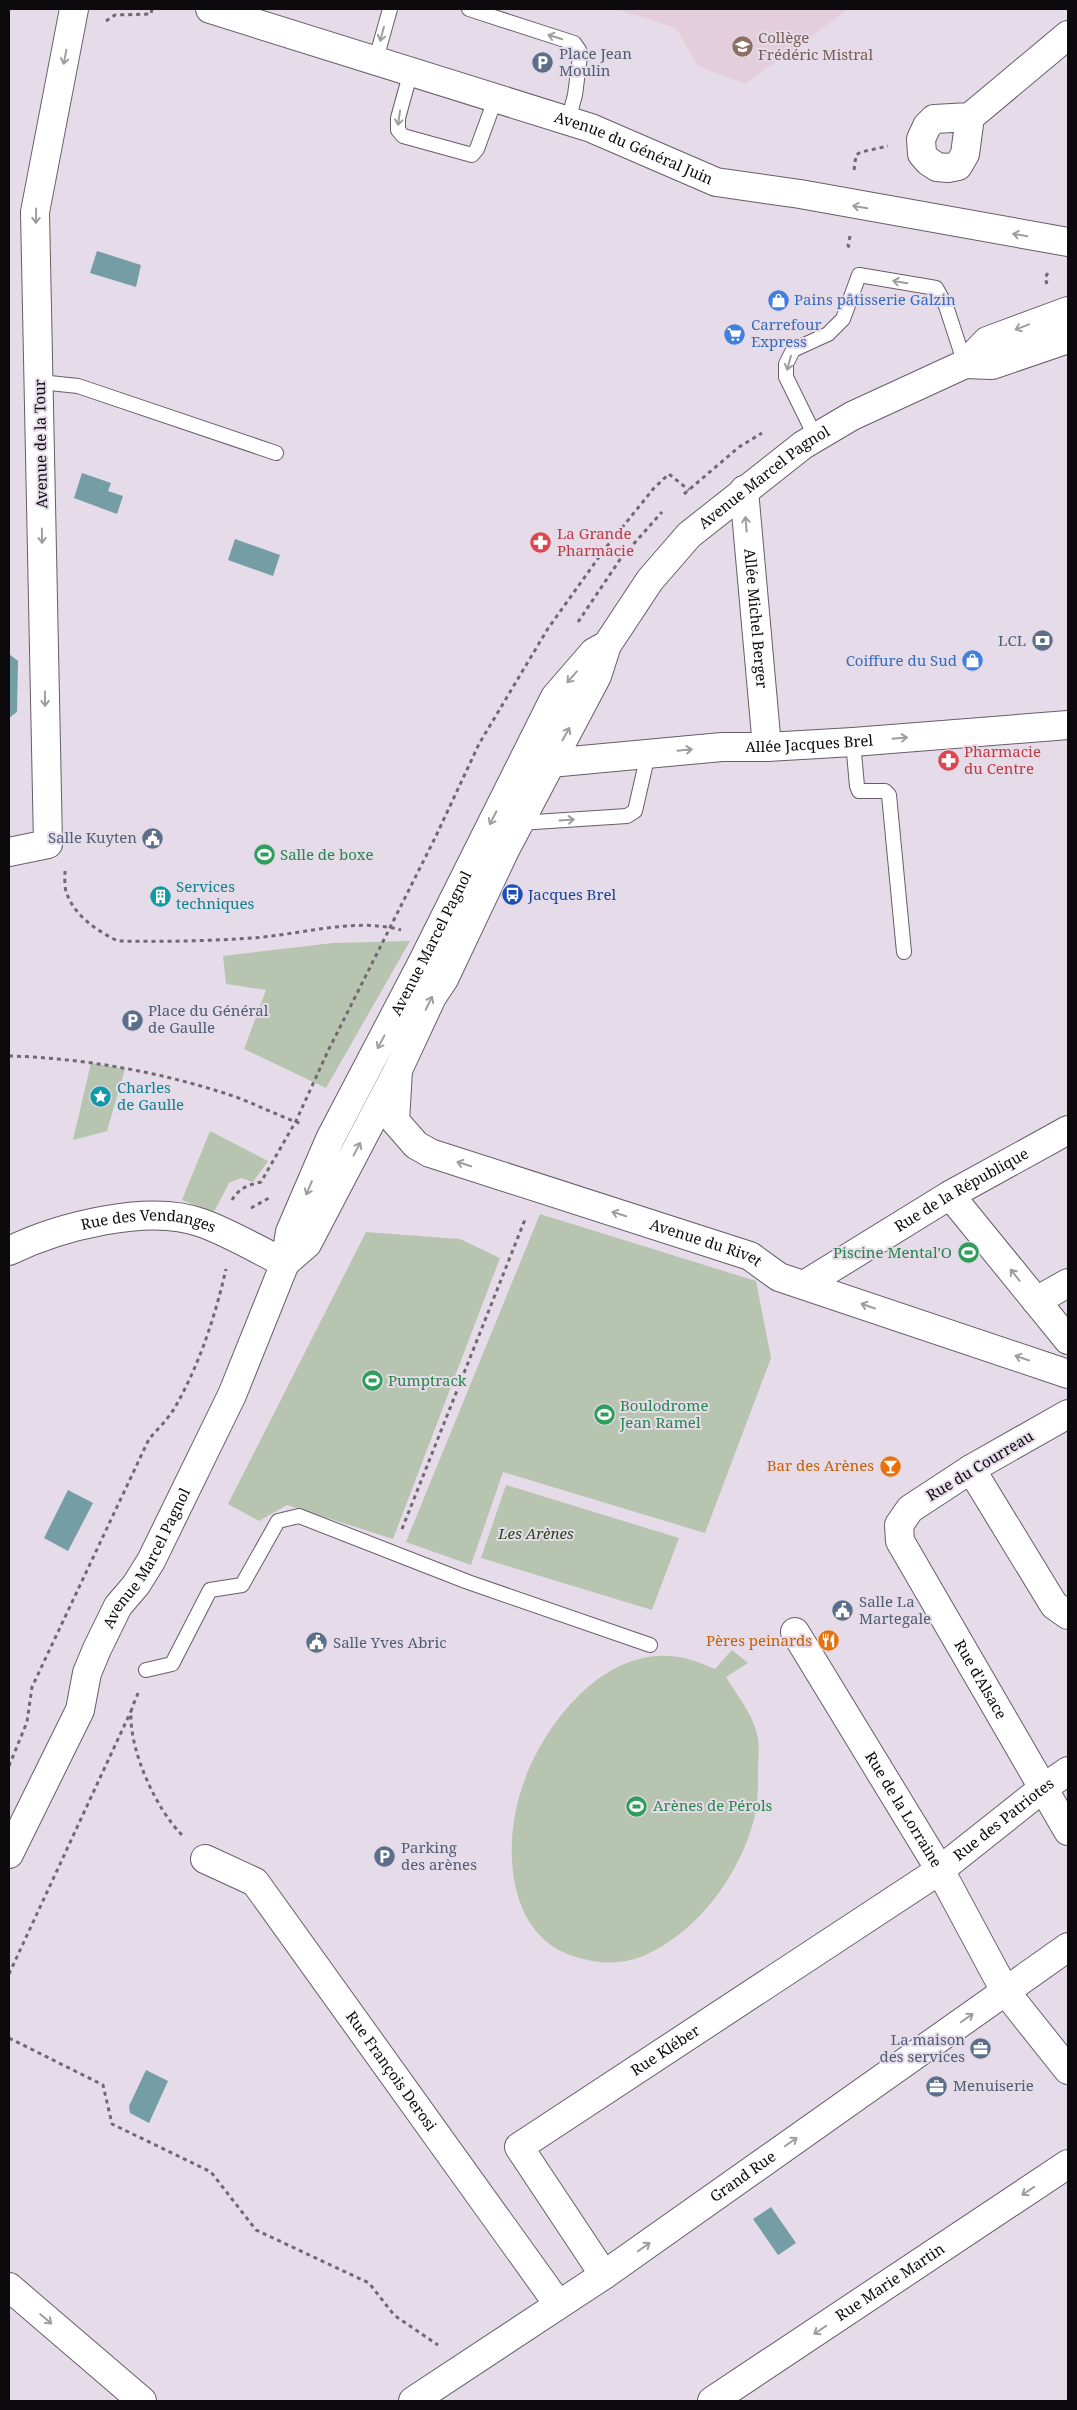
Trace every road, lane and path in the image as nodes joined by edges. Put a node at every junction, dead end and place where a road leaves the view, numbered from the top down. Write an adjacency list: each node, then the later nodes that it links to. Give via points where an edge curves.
1 (74, 9): 19 (street, Avenue de la Tour, one-way to 19, via 35,212)
2 (152, 9): 6 (path, via 151,14 115,15)
3 (210, 9): 8 (street, Avenue du Général Juin)
4 (390, 9): 8 (lane, one-way to 8)
5 (469, 9): 12 (lane, one-way to 5, via 576,95 580,56 574,43)
6 (102, 23)
7 (1068, 35): 11 (street)
8 (376, 60): 9 (street, Avenue du Général Juin)
9 (411, 71): 10 (street, Avenue du Général Juin); 10 (lane, one-way to 10, via 398,118 398,130 403,136 472,155)
10 (496, 97): 12 (street, Avenue du Général Juin)
11 (970, 117)
12 (568, 121): 15 (street, Avenue du Général Juin, one-way to 12, via 716,182 592,128)
13 (856, 155): 14 (path)
14 (853, 174)
15 (1068, 242)
16 (1068, 310): 18 (street, Avenue Marcel Pagnol, one-way to 18, via 987,340)
17 (1068, 339): 18 (street, Avenue Marcel Pagnol, via 992,365)
18 (965, 364): 20 (street, Avenue Marcel Pagnol, via 852,416); 20 (lane, one-way to 20, via 946,306 936,288 859,275 843,318 828,334 793,350 786,364 786,378)
19 (40, 382): 21 (lane, via 78,386); 30 (street, Avenue de la Tour, one-way to 30, via 48,844)
20 (816, 438): 22 (street, Avenue Marcel Pagnol)
21 (276, 453)
22 (744, 490): 23 (street, Avenue Marcel Pagnol, via 689,535 656,572); 26 (street, Allée Michel Berger, one-way to 22)
23 (607, 644): 28 (street, Avenue Marcel Pagnol, one-way to 23, via 597,676); 39 (street, Avenue Marcel Pagnol, one-way to 39, via 594,652 555,698)
24 (1068, 725): 25 (street, Allée Jacques Brel, one-way to 24)
25 (853, 742): 26 (street, Allée Jacques Brel); 34 (lane, via 859,791 885,791 889,795)
26 (767, 747): 27 (street, Allée Jacques Brel, one-way to 26, via 722,747)
27 (648, 754): 28 (street, Allée Jacques Brel); 29 (lane, one-way to 27, via 627,816 634,811)
28 (550, 763): 29 (street, Avenue Marcel Pagnol)
29 (519, 823): 36 (street, Avenue Marcel Pagnol, one-way to 29)
30 (9, 852)
31 (65, 868): 32 (path, via 66,894 81,917 118,941 252,938 357,926 390,927)
32 (406, 932)
33 (383, 941): 37 (path)
34 (904, 952)
35 (9, 1056): 37 (path, via 91,1063 183,1081 225,1093)
36 (398, 1070): 40 (street, Avenue du Rivet, one-way to 36, via 430,1153 416,1145 395,1121); 44 (street, Avenue Marcel Pagnol, one-way to 36, via 307,1244)
37 (296, 1121): 39 (path); 42 (path, via 261,1182 246,1185 236,1193)
38 (1068, 1130): 41 (street, Rue de la République)
39 (330, 1139): 44 (street, Avenue Marcel Pagnol, one-way to 44, via 290,1232)
40 (537, 1188): 46 (street, Avenue du Rivet, one-way to 40, via 780,1277 750,1256); 53 (path)
41 (950, 1195): 46 (street, Rue de la République); 47 (street, one-way to 41)
42 (229, 1206)
43 (9, 1251): 44 (street, Rue des Vendanges, via 34,1239 89,1223 167,1216 202,1222)
44 (285, 1263): 62 (street, Avenue Marcel Pagnol, via 232,1395 151,1561 118,1606 97,1649 87,1673 80,1710)
45 (1068, 1283): 47 (street)
46 (804, 1285): 49 (street, Avenue du Rivet, one-way to 46)
47 (1036, 1301): 48 (street)
48 (1068, 1340)
49 (1068, 1374)
50 (1068, 1414): 51 (street, Rue du Courreau)
51 (971, 1469): 52 (street, Rue du Courreau, via 910,1509); 54 (street, via 1054,1605)
52 (899, 1526): 60 (street, Rue d'Alsace, via 900,1542)
53 (393, 1553): 56 (lane); 57 (lane, via 299,1516 278,1520 242,1585 210,1590 172,1664)
54 (1068, 1614)
55 (795, 1632): 64 (street, Rue de la Lorraine)
56 (650, 1645)
57 (146, 1670): 58 (path)
58 (131, 1711): 63 (path, via 134,1738 148,1785 170,1823); 66 (path)
59 (1068, 1771): 60 (street, Rue des Patriotes)
60 (1042, 1789): 61 (street, Rue d'Alsace); 64 (street, Rue des Patriotes)
61 (1068, 1831)
62 (9, 1854)
63 (205, 1859): 73 (street, Rue François Derosi, via 256,1882)
64 (940, 1870): 67 (street, Rue de la Lorraine); 71 (street, Rue Kléber, via 519,2147)
65 (1068, 1947): 67 (street, Grand Rue)
66 (9, 1974)
67 (1005, 1991): 69 (street, Rue de la Lorraine); 71 (street, Grand Rue, one-way to 67)
68 (9, 2038): 74 (path, via 103,2085 112,2124 211,2172 256,2230 369,2283 394,2315 433,2340)
69 (1068, 2070)
70 (1068, 2164): 77 (street, Rue Marie Martin, one-way to 77)
71 (604, 2275): 73 (street, Grand Rue)
72 (9, 2287): 75 (street, one-way to 75)
73 (558, 2304): 74 (street, Grand Rue)
74 (461, 2369): 76 (street, Grand Rue)
75 (142, 2401)
76 (413, 2401)
77 (712, 2401)

